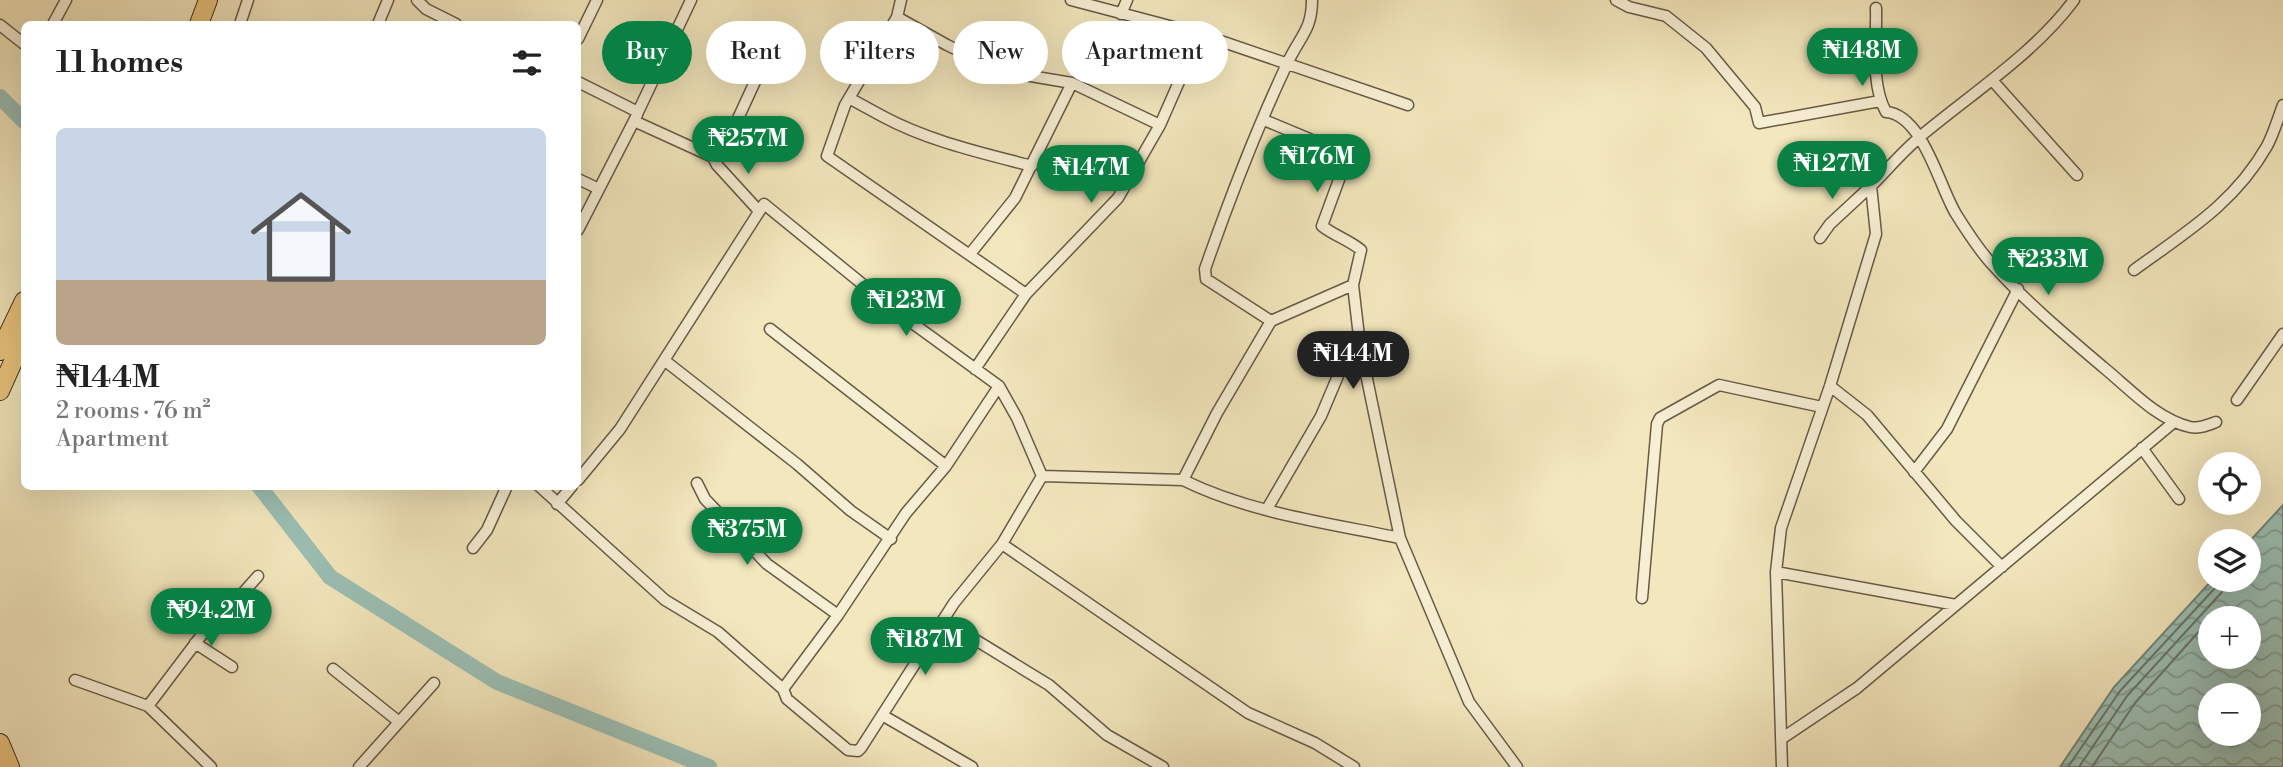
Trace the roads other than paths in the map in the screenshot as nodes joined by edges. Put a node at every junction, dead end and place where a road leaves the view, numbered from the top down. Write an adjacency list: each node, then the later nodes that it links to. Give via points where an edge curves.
1 (66, 0): 18 (street)
2 (208, 0): 19 (highway)
3 (220, 0): 20 (highway)
4 (248, 0): 21 (street)
5 (388, 0): 22 (street)
6 (417, 0): 23 (street)
7 (597, 0): 26 (street)
8 (691, 0): 41 (street)
9 (901, 0): 17 (street)
10 (1071, 0): 16 (street)
11 (1126, 0): 16 (street)
12 (1312, 0): 29 (street, via 1312,20)
13 (1616, 0): 38 (street, via 1665,16 1706,48 1755,107 1759,123)
14 (2074, 0): 30 (street, via 2062,17)
15 (1876, 8): 38 (street)
16 (1121, 14): 24 (street)
17 (897, 17): 31 (street, via 1001,71); 37 (street)
18 (55, 21)
19 (200, 21)
20 (213, 21)
21 (241, 21)
22 (379, 21)
23 (450, 21)
24 (1149, 21)
25 (0, 25): 27 (street)
26 (581, 33)
27 (21, 42)
28 (1228, 43): 29 (street)
29 (1287, 62): 39 (street); 42 (street)
30 (1992, 80): 44 (street); 47 (street)
31 (1062, 81)
32 (581, 84): 41 (street)
33 (754, 84): 45 (street, via 735,125)
34 (1072, 84): 46 (street)
35 (1074, 84): 43 (street)
36 (1178, 84): 43 (street)
37 (849, 98): 46 (street, via 922,133); 54 (street, via 827,156)
38 (1880, 101): 44 (street, via 1886,112 1910,124)
39 (1408, 105)
40 (2283, 105): 55 (street, via 2268,145 2231,196)
41 (636, 116): 45 (street); 50 (street)
42 (1264, 120): 56 (street, via 1348,155 1322,226 1361,250); 60 (street, via 1205,269 1206,279)
43 (1160, 125): 58 (street, via 1118,198)
44 (1919, 137): 49 (street); 57 (street, via 1954,212 1989,261)
45 (713, 157): 51 (street)
46 (1032, 166): 54 (street, via 1015,198)
47 (2077, 175)
48 (581, 180): 50 (street)
49 (1871, 186): 53 (street); 69 (street, via 1876,234)
50 (599, 189): 52 (street)
51 (759, 211): 66 (street); 67 (street, via 764,204)
52 (581, 224)
53 (1820, 238)
54 (970, 254): 58 (street)
55 (2134, 270)
56 (1353, 285): 60 (street); 64 (street)
57 (2018, 289): 73 (street, via 2053,324); 77 (street, via 1947,429)
58 (1026, 294): 67 (street)
59 (21, 307): 65 (highway)
60 (1271, 321): 80 (street)
61 (770, 328): 76 (street)
62 (2283, 334): 71 (street)
63 (21, 344): 70 (highway)
64 (1360, 345): 87 (street, via 1343,364 1321,416); 89 (street)
65 (0, 351)
66 (664, 360): 78 (street, via 620,429); 88 (street, via 850,511)
67 (975, 369): 68 (street)
68 (999, 386): 76 (street); 79 (street)
69 (1830, 386): 72 (street); 77 (street, via 1867,415)
70 (0, 391)
71 (2237, 400)
72 (1822, 407): 93 (street, via 1781,528); 95 (street, via 1719,385 1660,418)
73 (2174, 422): 74 (street, via 2193,428); 75 (street)
74 (2216, 422)
75 (2142, 449): 85 (street); 92 (street)
76 (946, 466): 88 (street)
77 (1914, 472): 92 (street)
78 (581, 476)
79 (1042, 476): 80 (street); 90 (street)
80 (1183, 480): 87 (street, via 1204,491)
81 (697, 483): 97 (street, via 705,499 767,564)
82 (505, 490): 91 (street)
83 (542, 490): 86 (street)
84 (569, 490): 86 (street)
85 (2179, 499)
86 (557, 504): 104 (street, via 665,600 718,632)
87 (1267, 509): 89 (street)
88 (891, 538): 97 (street)
89 (1400, 538): 116 (street, via 1469,702)
90 (1002, 544): 98 (street); 115 (street, via 1248,713 1315,743)
91 (473, 548)
92 (2002, 567): 96 (street)
93 (1776, 572): 96 (street); 108 (street)
94 (258, 576): 99 (street)
95 (1642, 598)
96 (1956, 605): 108 (street, via 1857,688)
97 (838, 615): 104 (street)
98 (943, 620): 106 (street); 114 (street, via 1049,685 1107,736)
99 (195, 643): 100 (street); 105 (street)
100 (232, 667)
101 (333, 668): 107 (street)
102 (75, 680): 105 (street)
103 (434, 683): 107 (street)
104 (783, 689): 106 (street, via 787,699 848,750 861,748)
105 (148, 705): 111 (street)
106 (882, 715): 113 (street)
107 (398, 721): 112 (street)
108 (1781, 739): 117 (street)
109 (0, 743): 110 (highway)
110 (10, 767)
111 (211, 767)
112 (359, 767)
113 (972, 767)
114 (1163, 767)
115 (1354, 767)
116 (1517, 767)
117 (1782, 767)

